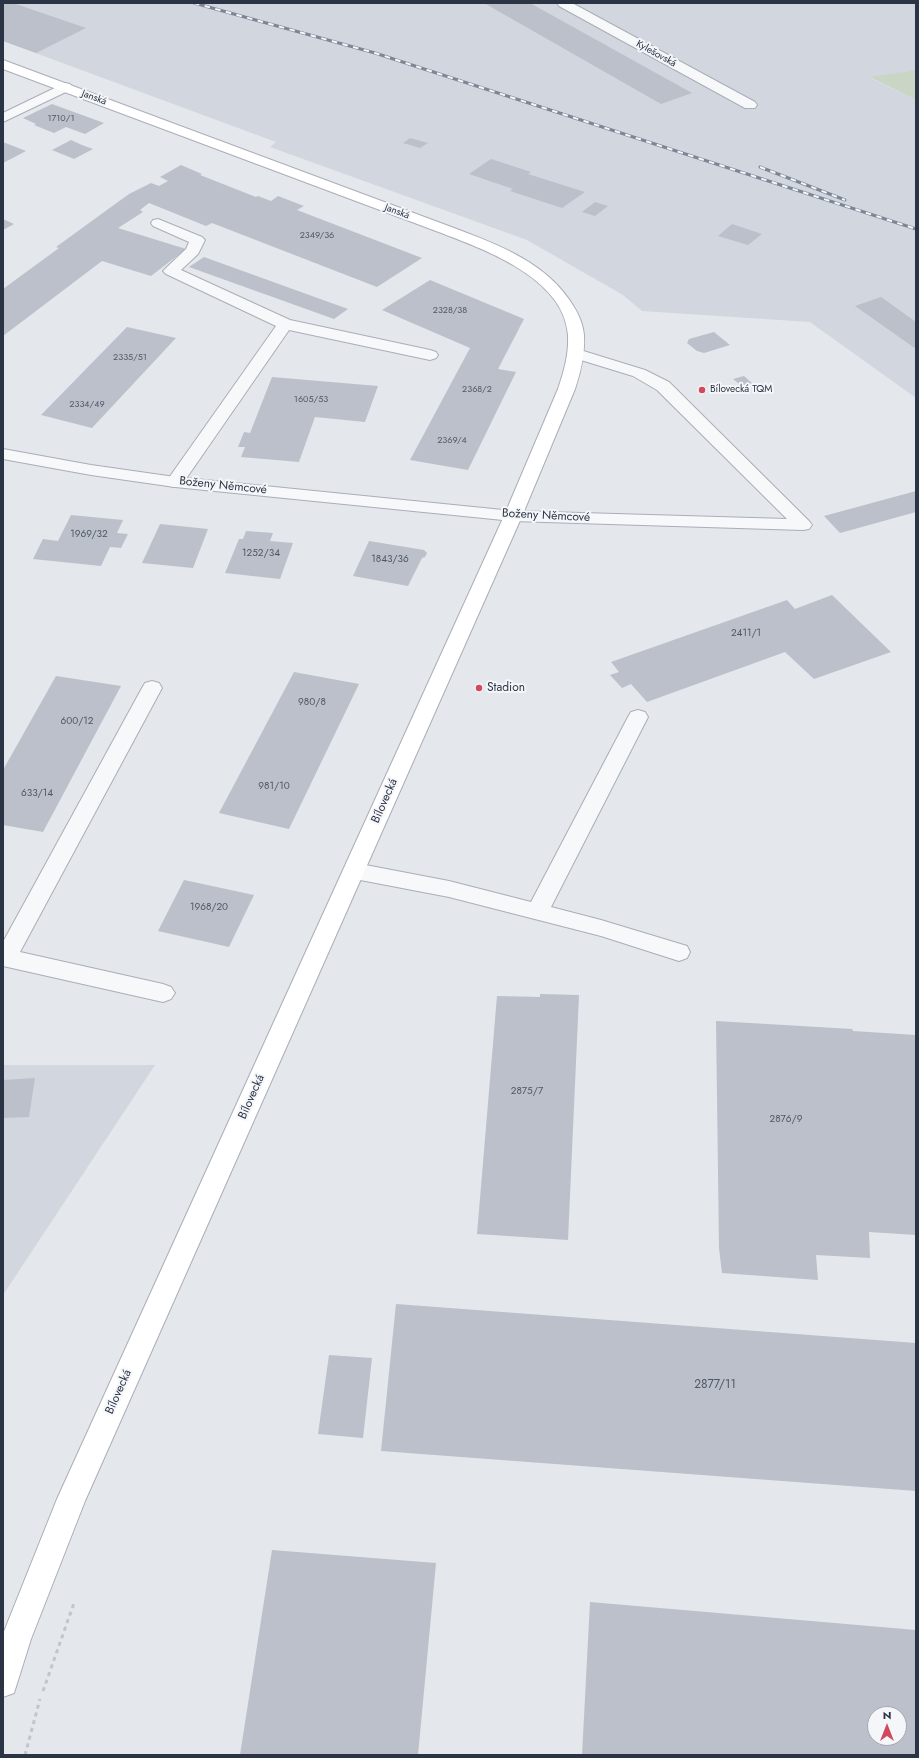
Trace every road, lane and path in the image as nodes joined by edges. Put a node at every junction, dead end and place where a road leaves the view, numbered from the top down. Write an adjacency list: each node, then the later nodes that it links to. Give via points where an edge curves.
1 (563, 3): 4 (street, Kylešovská)
2 (3, 64): 3 (main road, Janská)
3 (65, 87): 5 (street); 8 (main road, Janská, via 500,252 543,279 562,300 574,324)
4 (750, 106)
5 (3, 118)
6 (158, 223): 7 (street, via 197,240 193,251 171,271)
7 (285, 324): 9 (street); 11 (street)
8 (577, 354): 12 (main road, Janská, via 569,384); 12 (street, Boženy Němcové, via 640,373 663,386 802,525)
9 (430, 355)
10 (3, 454): 11 (street, Boženy Němcové)
11 (175, 482): 12 (street, Boženy Němcové)
12 (513, 516): 15 (main road, Bílovecká)
13 (152, 688): 18 (street)
14 (638, 717): 16 (street)
15 (355, 871): 16 (street, via 448,889); 20 (main road, Bílovecká, via 71,1499 16,1639)
16 (536, 912): 17 (street, via 601,928)
17 (679, 952)
18 (5, 957): 19 (street)
19 (163, 993)
20 (3, 1682)

